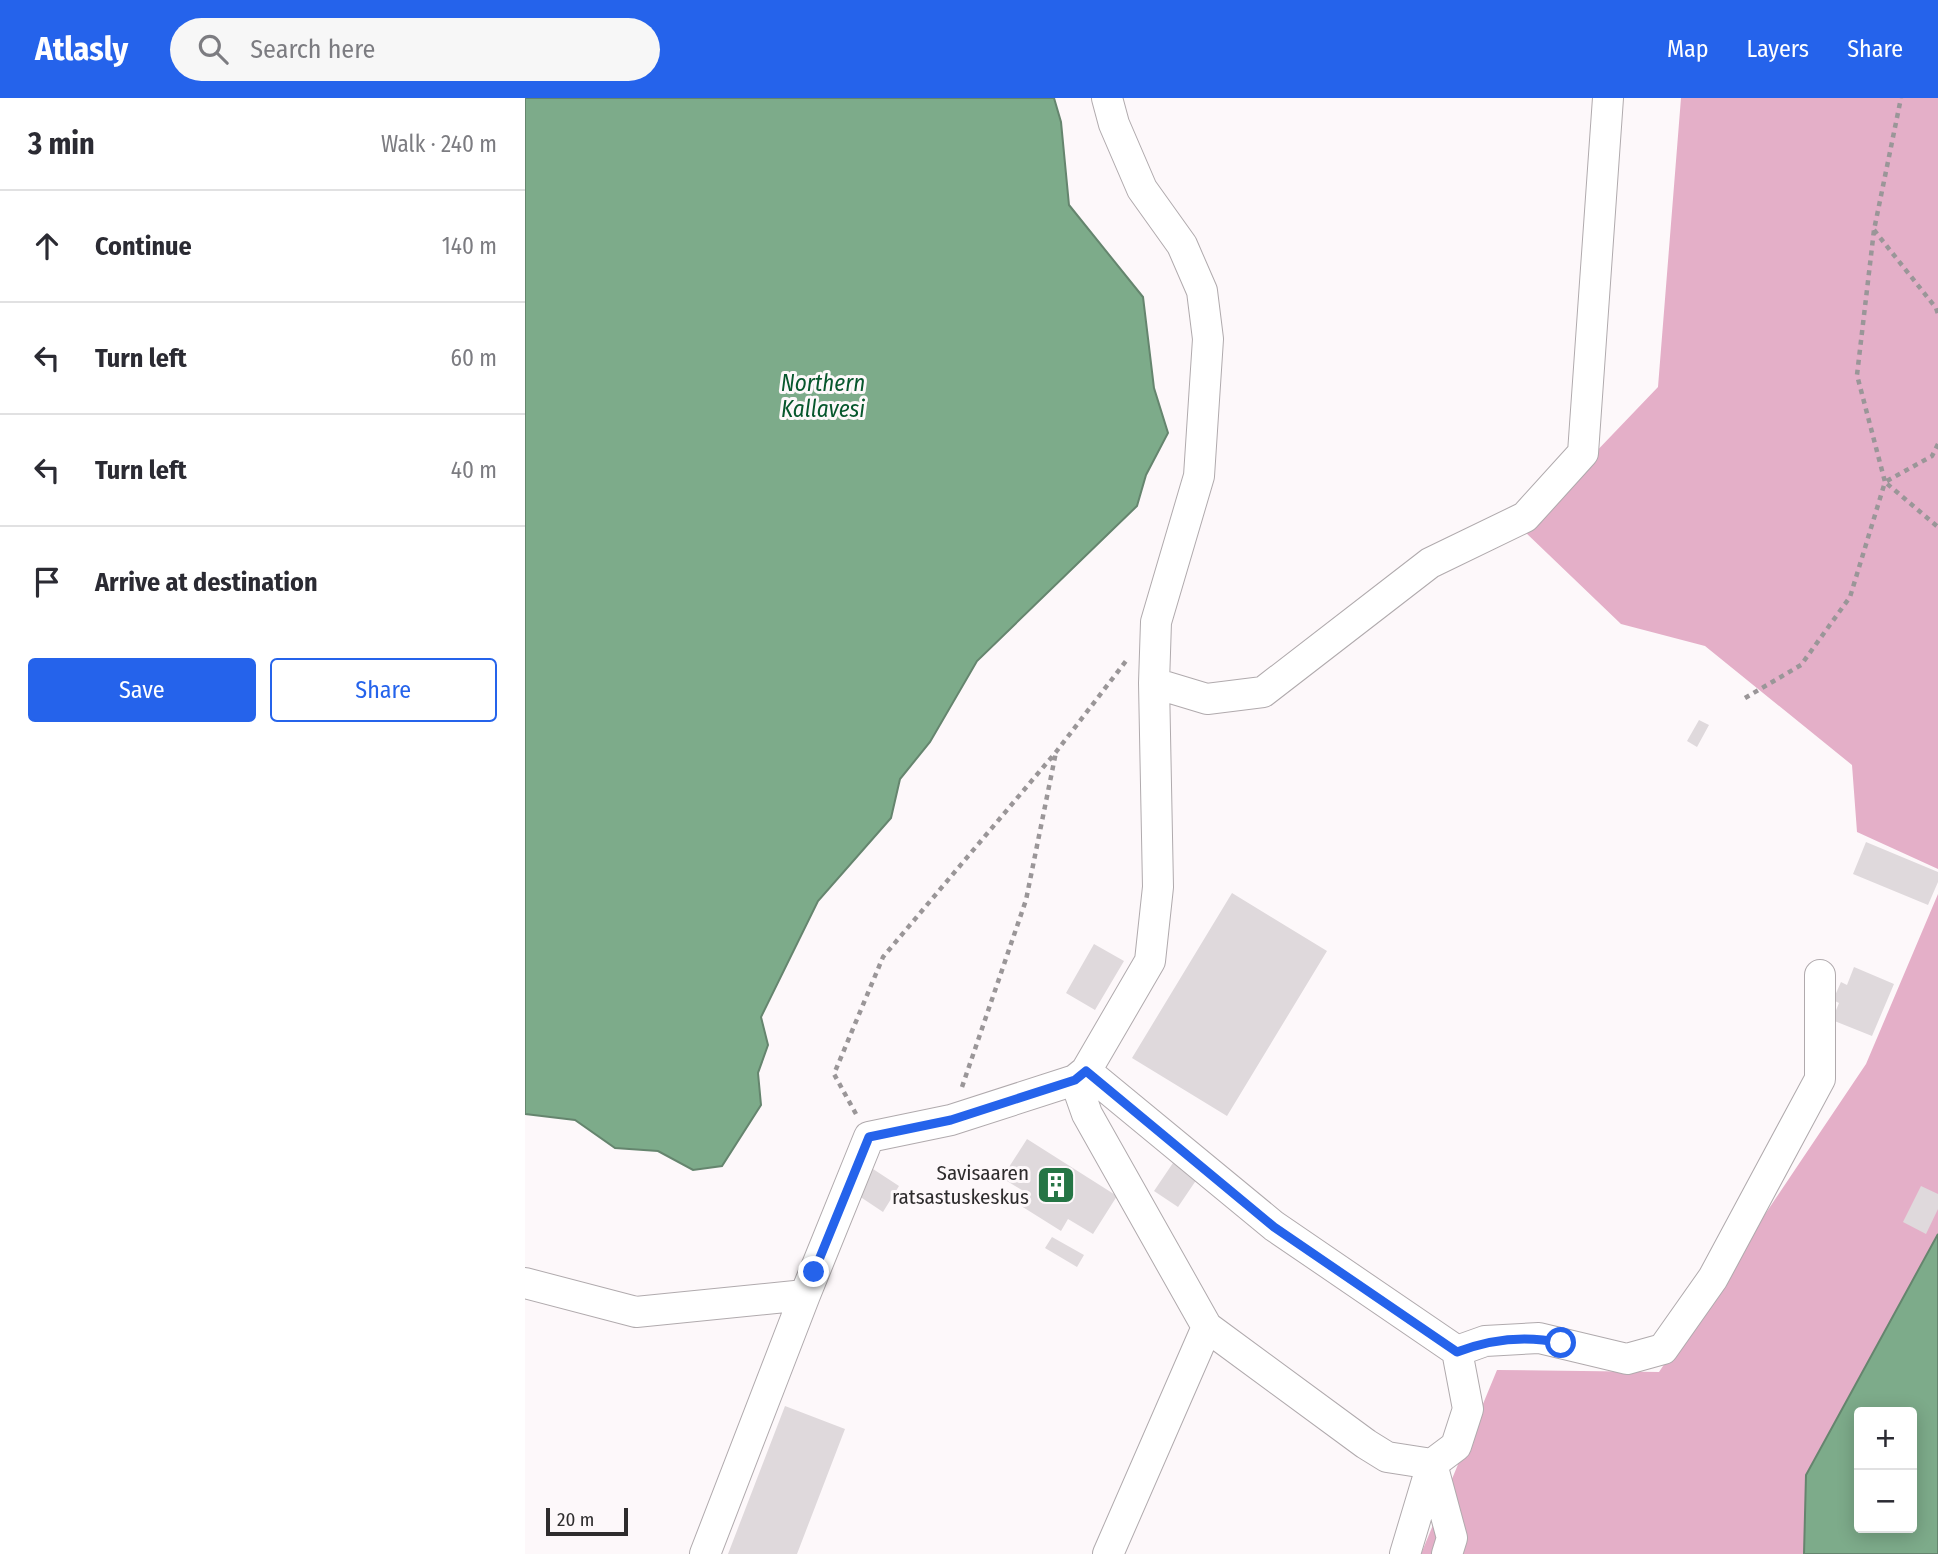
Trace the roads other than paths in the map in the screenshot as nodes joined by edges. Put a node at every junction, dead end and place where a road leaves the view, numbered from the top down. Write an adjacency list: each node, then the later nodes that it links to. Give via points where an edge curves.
1 (1107, 98): 3 (street, via 1142,189 1182,245 1202,291 1208,339 1199,476 1156,622)
2 (1608, 98): 3 (street, via 1583,453 1525,517 1430,562 1263,692 1207,699)
3 (1154, 682): 5 (street, via 1158,887 1150,961)
4 (1820, 975): 9 (street, via 1820,1079 1713,1278 1663,1349 1627,1359 1539,1338 1485,1341)
5 (1081, 1075): 7 (street, via 951,1120 869,1137); 8 (street, via 1087,1114); 9 (street, via 1274,1227)
6 (525, 1283): 7 (street, via 636,1311)
7 (805, 1295): 11 (street)
8 (1207, 1327): 10 (street, via 1387,1457); 12 (street)
9 (1457, 1352): 10 (street, via 1468,1409 1456,1446)
10 (1432, 1464): 13 (street); 14 (street, via 1452,1538)
11 (705, 1554)
12 (1108, 1554)
13 (1405, 1554)
14 (1447, 1554)

